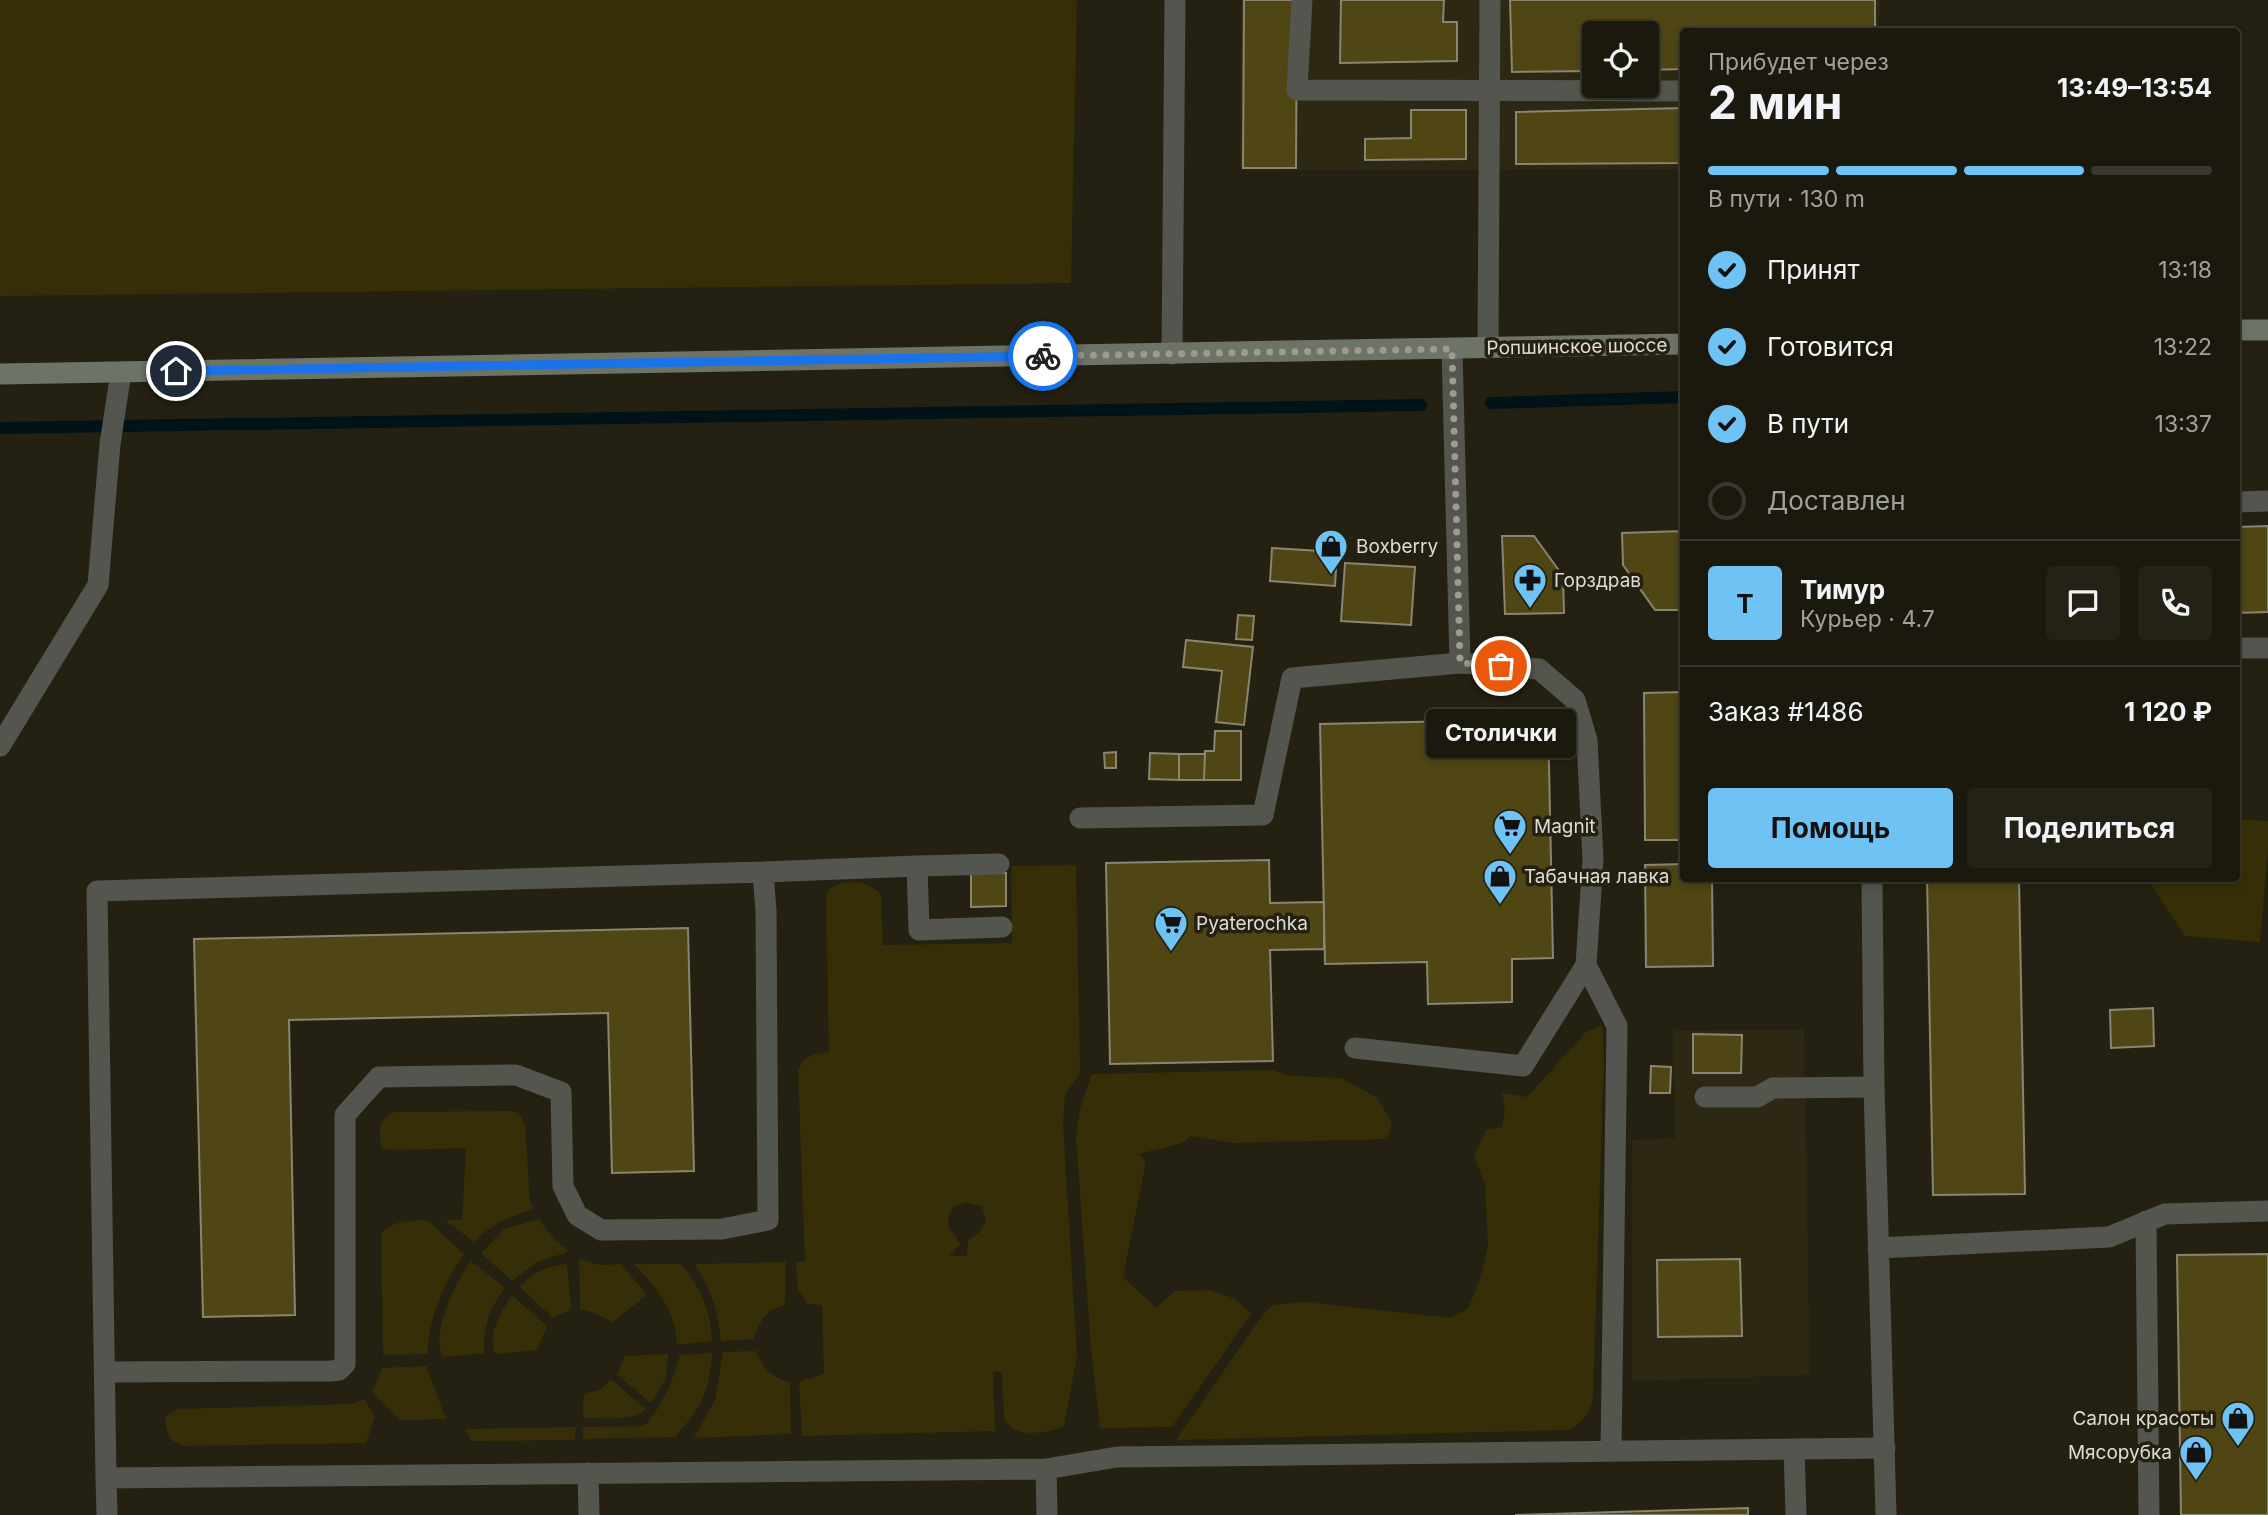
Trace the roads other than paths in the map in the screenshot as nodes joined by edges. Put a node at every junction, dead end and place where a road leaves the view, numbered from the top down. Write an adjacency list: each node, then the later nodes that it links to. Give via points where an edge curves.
1 (1175, 0): 11 (street)
2 (1302, 0): 5 (street, via 1297,90)
3 (1490, 0): 5 (street)
4 (1680, 91): 5 (street)
5 (1490, 92): 9 (street)
6 (2240, 330): 7 (main road)
7 (2268, 330)
8 (1680, 344): 9 (main road, Ропшинское шоссе)
9 (1488, 348): 10 (main road, Ропшинское шоссе)
10 (1452, 349): 11 (main road, Ропшинское шоссе); 18 (street)
11 (1172, 354): 12 (main road, Ропшинское шоссе)
12 (121, 372): 13 (main road, Ропшинское шоссе); 19 (street, via 98,585)
13 (0, 374)
14 (2268, 501): 15 (street)
15 (2240, 502)
16 (2240, 648): 17 (street)
17 (2268, 648)
18 (1460, 663): 20 (street, via 1293,678 1263,815); 26 (street, via 1539,669 1575,699 1587,740 1593,859)
19 (0, 746)
20 (1080, 818)
21 (999, 864): 22 (street)
22 (917, 866): 23 (street); 25 (street, via 919,930)
23 (763, 872): 33 (street, via 97,891); 33 (street, via 768,1220 722,1228 601,1230 577,1215 563,1186 561,1092 516,1075 379,1077 345,1115 345,1364 331,1371)
24 (1872, 882): 28 (street)
25 (1002, 928)
26 (1586, 965): 27 (street, via 1523,1066); 36 (street, via 1617,1026)
27 (1354, 1048)
28 (1874, 1087): 29 (street, via 1773,1088 1757,1097); 32 (street)
29 (1705, 1097)
30 (2268, 1211): 31 (street, via 2165,1214)
31 (2146, 1221): 32 (street, via 2109,1237); 45 (street)
32 (1878, 1248): 34 (street)
33 (105, 1372): 39 (street)
34 (1885, 1448): 35 (street); 44 (street)
35 (1794, 1449): 36 (street); 43 (street)
36 (1611, 1450): 37 (street, via 1117,1457)
37 (1046, 1469): 38 (street); 42 (street)
38 (588, 1473): 39 (street); 41 (street)
39 (106, 1478): 40 (street)
40 (107, 1515)
41 (589, 1515)
42 (1047, 1515)
43 (1796, 1515)
44 (1886, 1515)
45 (2149, 1515)

